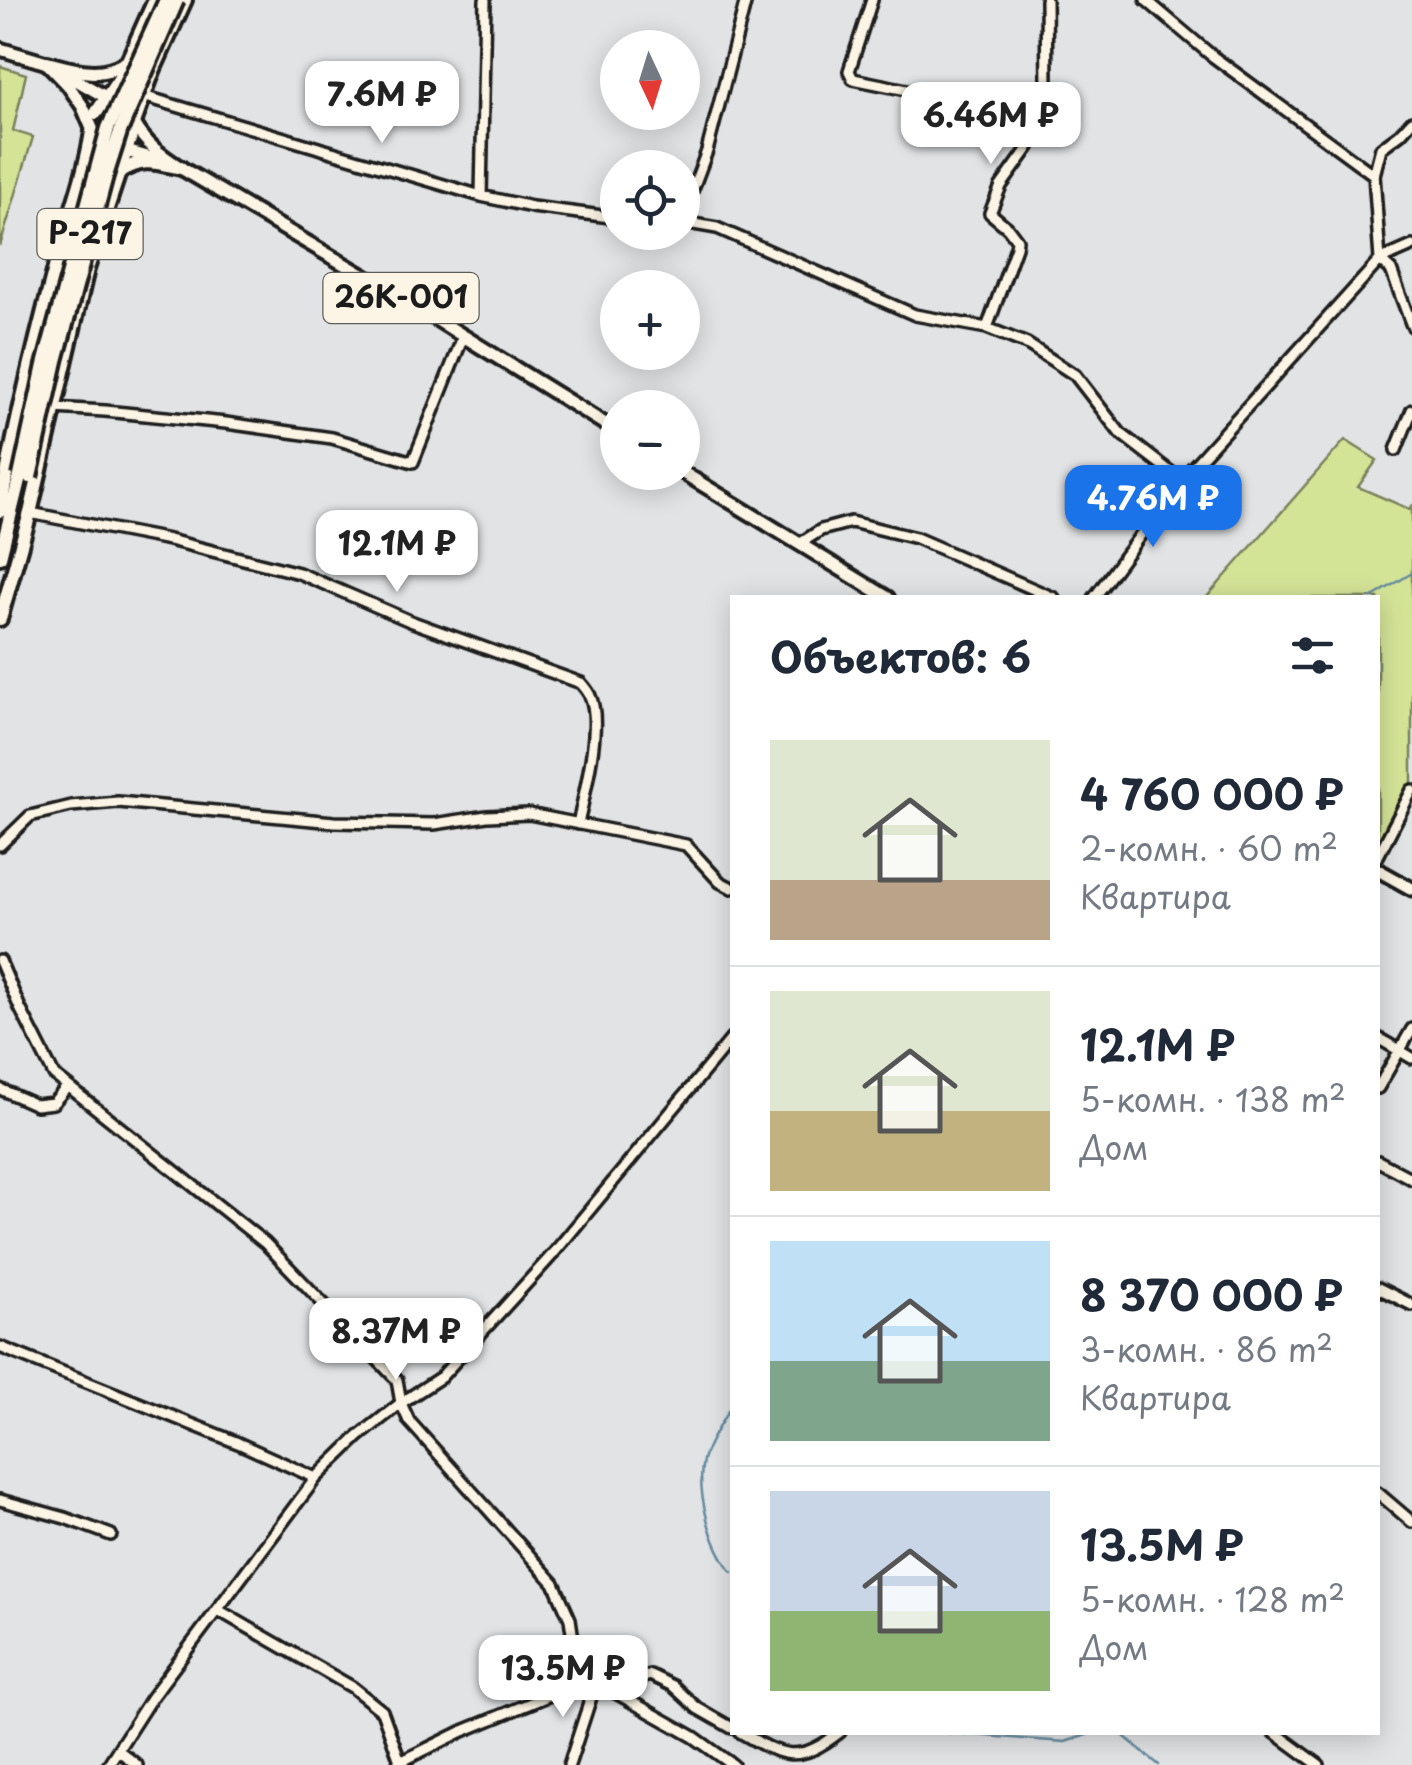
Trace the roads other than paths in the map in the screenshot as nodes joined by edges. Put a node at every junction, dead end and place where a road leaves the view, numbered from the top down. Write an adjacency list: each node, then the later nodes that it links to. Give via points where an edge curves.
1 (155, 0): 10 (highway)
2 (166, 0): 36 (highway, Р-217, bridge, via 108,128 44,365)
3 (181, 0): 12 (highway, Р-217); 36 (highway, Р-217, bridge, via 121,129)
4 (485, 0): 24 (street)
5 (746, 0): 21 (street)
6 (872, 0): 17 (street, via 849,71 853,79 951,99)
7 (1046, 0): 17 (street, via 1048,85)
8 (1146, 0): 23 (street)
9 (0, 49): 11 (main road)
10 (128, 61): 11 (highway, via 91,72); 13 (highway)
11 (47, 63): 13 (main road); 18 (main road, via 77,98)
12 (143, 96): 19 (highway, Р-217); 24 (street)
13 (106, 97): 14 (main road); 15 (highway)
14 (121, 106): 15 (main road); 19 (main road, via 130,114)
15 (96, 113): 18 (main road)
16 (1412, 121): 23 (street, via 1381,148)
17 (1036, 131): 30 (street, via 990,212 1017,240)
18 (92, 132): 19 (main road, via 100,143); 39 (highway)
19 (128, 135): 20 (main road); 20 (main road, via 142,137); 22 (highway)
20 (181, 168): 22 (highway, via 135,163); 31 (main road, 26К-001)
21 (700, 170)
22 (119, 172): 32 (highway, Р-217, via 87,269)
23 (1374, 175): 28 (street)
24 (481, 196): 25 (street)
25 (600, 215)
26 (700, 224): 30 (street, via 915,315)
27 (1412, 246): 28 (street)
28 (1380, 260): 29 (street, via 1391,270); 37 (street)
29 (1412, 326)
30 (988, 328): 37 (street, via 1075,375 1120,432)
31 (463, 336): 32 (street, via 412,462 332,438); 34 (main road, 26К-001)
32 (54, 408): 40 (highway, Р-217)
33 (1412, 410): 35 (street)
34 (600, 421)
35 (1396, 450)
36 (25, 477): 42 (highway, Р-217); 46 (highway, Р-217)
37 (1181, 480): 45 (street)
38 (700, 483): 41 (main road)
39 (0, 511)
40 (30, 513): 46 (highway, Р-217); 48 (street, via 299,574 581,683 592,699 594,726)
41 (799, 544): 43 (main road); 44 (street, via 850,522 916,538)
42 (0, 557)
43 (883, 595)
44 (1047, 595)
45 (1096, 595)
46 (0, 618)
47 (1412, 790): 50 (street)
48 (578, 824): 49 (street, via 529,814 434,824 334,822 118,802 30,816); 52 (street, via 686,845)
49 (0, 845)
50 (1380, 852)
51 (1380, 871): 53 (main road)
52 (730, 887)
53 (1412, 889)
54 (0, 961): 61 (street, via 54,1074)
55 (1412, 1029): 58 (street)
56 (1380, 1039): 58 (street)
57 (730, 1040): 68 (street, via 554,1254 441,1377)
58 (1401, 1051): 59 (street); 60 (street)
59 (1412, 1058)
60 (1380, 1085)
61 (68, 1086): 62 (street, via 54,1104 36,1105); 68 (street, via 265,1244 397,1380)
62 (0, 1088)
63 (1380, 1162): 64 (street)
64 (1412, 1179)
65 (1380, 1289): 66 (street)
66 (1412, 1305)
67 (0, 1347): 69 (street)
68 (402, 1403): 69 (street); 75 (street, via 554,1583 570,1618)
69 (316, 1478): 74 (street)
70 (1380, 1495): 72 (street)
71 (0, 1500): 73 (street)
72 (1412, 1522)
73 (111, 1535)
74 (218, 1610): 82 (street); 83 (street, via 382,1711)
75 (584, 1681): 76 (street); 83 (street)
76 (594, 1688): 77 (street); 86 (street)
77 (609, 1690): 78 (street, via 650,1675); 87 (street)
78 (730, 1727)
79 (745, 1735): 80 (street, via 796,1759)
80 (837, 1735)
81 (1278, 1735): 88 (street)
82 (118, 1750): 84 (street); 85 (street)
83 (398, 1763)
84 (108, 1765)
85 (137, 1765)
86 (568, 1765)
87 (733, 1765)
88 (1319, 1765)

